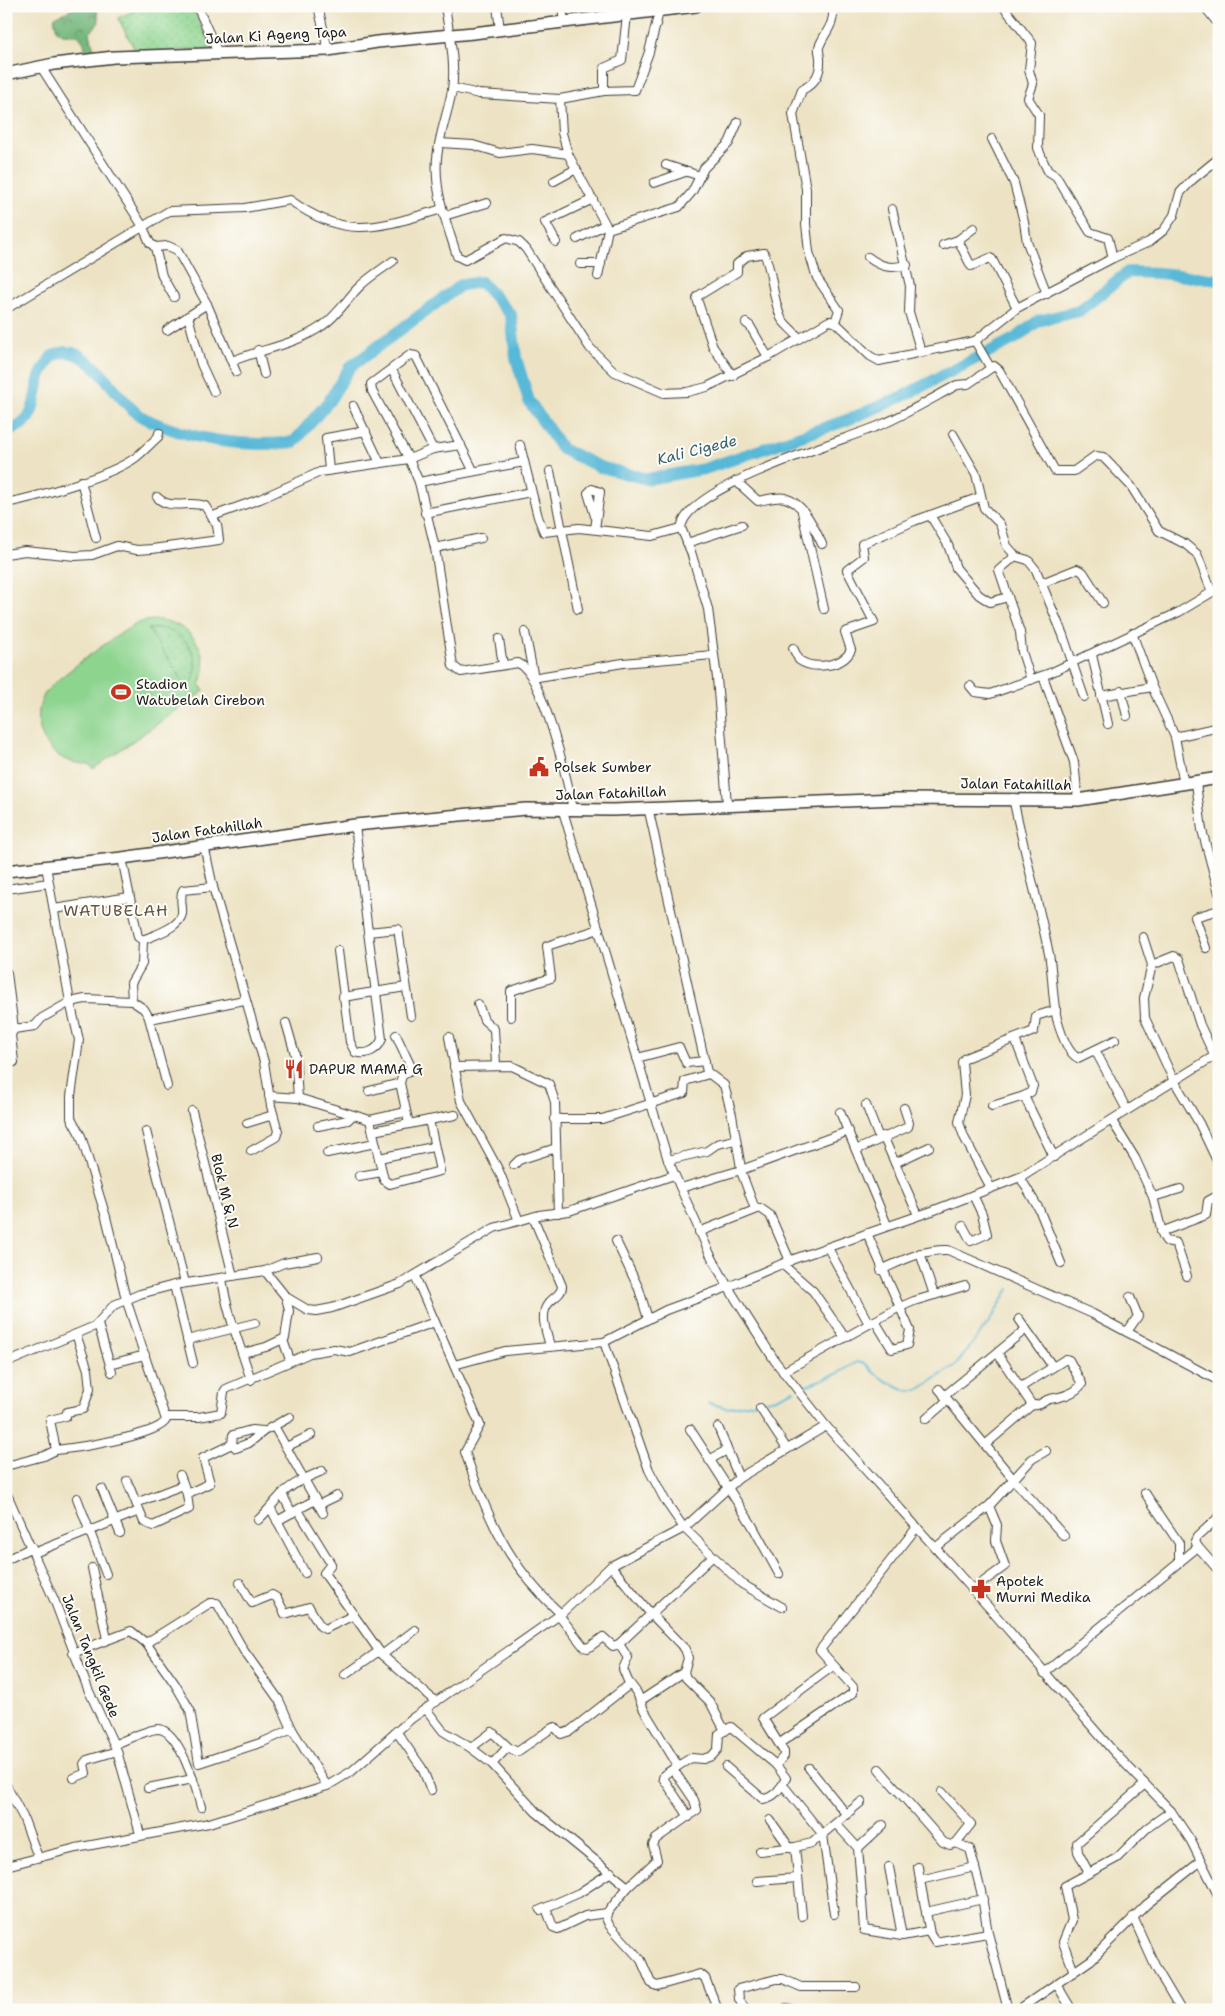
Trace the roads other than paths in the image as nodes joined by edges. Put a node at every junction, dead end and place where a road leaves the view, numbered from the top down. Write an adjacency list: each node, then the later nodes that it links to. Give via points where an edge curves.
1 (318, 6): 16 (street)
2 (445, 6): 15 (street)
3 (497, 6): 14 (street)
4 (562, 6): 12 (street)
5 (696, 6): 10 (street, Jalan Ki Ageng Tapa)
6 (833, 6): 59 (street, via 828,33 818,49 818,75 813,84 802,90 793,114 806,189 809,252 817,278 839,310)
7 (1003, 6): 47 (street, via 1032,43 1030,70 1033,84 1028,98 1039,115 1037,142 1046,169 1056,176 1090,232 1108,238)
8 (1204, 6): 13 (street)
9 (198, 7): 17 (street)
10 (660, 9): 11 (street, Jalan Ki Ageng Tapa); 21 (street, via 635,90)
11 (627, 11): 12 (street, Jalan Ki Ageng Tapa); 21 (street, via 622,60 604,68)
12 (564, 23): 14 (street, Jalan Ki Ageng Tapa)
13 (1219, 25)
14 (500, 30): 15 (street, Jalan Ki Ageng Tapa)
15 (450, 35): 16 (street, Jalan Ki Ageng Tapa); 20 (street)
16 (328, 50): 17 (street, Jalan Ki Ageng Tapa)
17 (218, 53): 18 (street, Jalan Ki Ageng Tapa, via 114,57)
18 (41, 67): 19 (street, Jalan Ki Ageng Tapa); 38 (street)
19 (6, 74)
20 (452, 88): 22 (street, via 479,94); 25 (street)
21 (604, 91): 22 (street)
22 (560, 99): 26 (street, via 562,133)
23 (738, 122): 31 (street, via 729,143)
24 (992, 139): 53 (street, via 1014,183 1026,242)
25 (440, 143): 26 (street, via 473,145 500,153 532,149); 37 (street, via 438,176)
26 (568, 154): 29 (street)
27 (1219, 158): 47 (street, via 1180,193 1174,215 1159,236 1132,252)
28 (666, 165): 30 (street)
29 (576, 169): 32 (street); 34 (street)
30 (688, 171): 31 (street); 33 (street)
31 (700, 176): 39 (street, via 679,207)
32 (554, 182)
33 (654, 183)
34 (593, 199): 39 (street); 43 (street, via 545,222)
35 (488, 202): 37 (street)
36 (892, 208): 51 (street)
37 (443, 213): 38 (street, via 358,229 337,226 315,217 285,199 245,208 169,211); 72 (street, via 460,260 466,260 506,238 519,242 590,348 615,372 664,393 687,392)
38 (142, 225): 45 (street); 57 (street)
39 (606, 227): 41 (street); 50 (street)
40 (974, 228): 42 (street)
41 (578, 239)
42 (958, 240): 44 (street); 56 (street, via 971,266 992,259)
43 (556, 242)
44 (943, 245)
45 (155, 248): 54 (street, via 162,276); 55 (street, via 168,246 177,250)
46 (868, 257): 51 (street, via 880,266)
47 (1113, 258): 53 (street)
48 (393, 261): 64 (street, via 358,288 322,326 304,337)
49 (580, 264): 50 (street)
50 (601, 264): 52 (street)
51 (906, 266): 65 (street, via 910,286 909,312)
52 (598, 276)
53 (1047, 294): 56 (street)
54 (174, 297)
55 (207, 304): 58 (street); 67 (street)
56 (1018, 308): 63 (street)
57 (6, 309)
58 (188, 316): 61 (street); 73 (street, via 201,364)
59 (835, 322): 62 (street, via 829,321); 65 (street, via 878,361)
60 (746, 324): 66 (street)
61 (167, 330)
62 (799, 338): 66 (street); 72 (street, via 793,328 782,320 764,253 743,258 737,264 737,272 719,281 697,299 713,347)
63 (976, 343): 65 (street); 68 (street)
64 (258, 350): 67 (street); 71 (street)
65 (921, 352)
66 (768, 357): 72 (street)
67 (232, 361): 70 (street)
68 (989, 364): 87 (street, via 968,384 957,385 884,424); 111 (street, via 999,370 1055,471 1074,471 1095,456 1103,458 1131,486 1159,531 1197,554)
69 (392, 370): 78 (street, via 410,355 416,356); 80 (street); 81 (street, via 371,386)
70 (236, 372)
71 (264, 374)
72 (733, 376)
73 (214, 392)
74 (353, 406): 75 (street)
75 (366, 431): 83 (street); 84 (street, via 326,438)
76 (159, 433): 88 (street, via 134,458)
77 (952, 434): 92 (street, via 976,474)
78 (461, 445): 80 (street); 85 (street)
79 (520, 445): 82 (street)
80 (433, 449): 81 (street)
81 (409, 459): 83 (street); 89 (street)
82 (524, 462): 85 (street); 90 (street)
83 (380, 463): 84 (street)
84 (329, 470): 97 (street)
85 (473, 470): 89 (street)
86 (550, 471): 102 (street)
87 (736, 480): 94 (street, via 758,501 783,498); 100 (street, via 693,508 682,519)
88 (81, 481): 93 (street); 103 (street)
89 (419, 482): 95 (street)
90 (531, 492): 95 (street); 102 (street, via 544,532)
91 (157, 497): 97 (street, via 168,505 204,505)
92 (980, 497): 96 (street); 109 (street, via 984,508 1000,524)
93 (6, 503)
94 (801, 510): 106 (street); 115 (street)
95 (425, 512): 107 (street)
96 (930, 515): 112 (street, via 948,546 956,568 979,595 990,602); 121 (street, via 863,543 864,557 847,569 874,621 845,632 850,653 820,666 802,662)
97 (213, 516): 108 (street, via 218,540 137,550 117,546 75,556 25,551)
98 (595, 516): 101 (street)
99 (742, 525): 105 (street)
100 (681, 528): 101 (street, via 652,536); 105 (street)
101 (595, 529): 102 (street)
102 (563, 531): 114 (street)
103 (96, 538)
104 (481, 538): 107 (street)
105 (687, 543): 122 (street, via 708,609)
106 (822, 544)
107 (435, 548): 120 (street)
108 (6, 554)
109 (1014, 556): 110 (street, via 1030,562); 112 (street, via 999,570)
110 (1042, 583): 113 (street, via 1077,569 1083,572); 124 (street)
111 (1215, 590): 117 (street, via 1179,612)
112 (1008, 597): 128 (street)
113 (1103, 603)
114 (578, 609)
115 (824, 609)
116 (525, 632): 127 (street)
117 (1132, 634): 123 (street); 130 (street)
118 (499, 639): 125 (street)
119 (458, 643): 120 (street)
120 (449, 646): 125 (street, via 453,666 458,672)
121 (792, 648)
122 (713, 655): 127 (street, via 623,663); 142 (street)
123 (1092, 655): 124 (street); 132 (street)
124 (1072, 664): 126 (street); 133 (street)
125 (503, 665): 127 (street, via 524,665)
126 (1043, 676): 128 (street); 141 (street, via 1074,762)
127 (533, 678): 144 (street, via 558,748)
128 (1031, 680): 129 (street, via 990,694 975,692)
129 (970, 686)
130 (1152, 687): 131 (street); 137 (street)
131 (1121, 692): 132 (street); 134 (street)
132 (1101, 696): 135 (street)
133 (1084, 697)
134 (1127, 716)
135 (1108, 724)
136 (1219, 728): 137 (street)
137 (1175, 737): 139 (street)
138 (1219, 778): 139 (street, Jalan Fatahillah)
139 (1190, 784): 141 (street, Jalan Fatahillah); 153 (street)
140 (1013, 798): 141 (street, Jalan Fatahillah); 142 (street, Jalan Fatahillah); 172 (street, via 1053,974)
141 (1078, 800)
142 (727, 804): 143 (street, Jalan Fatahillah)
143 (648, 807): 144 (street, Jalan Fatahillah); 185 (street)
144 (568, 810): 145 (street, Jalan Fatahillah, via 526,809); 157 (street)
145 (355, 825): 146 (street, Jalan Fatahillah); 158 (street)
146 (204, 845): 147 (street, Jalan Fatahillah); 151 (street)
147 (122, 858): 148 (street, Jalan Fatahillah); 154 (street)
148 (46, 866): 149 (street, Jalan Fatahillah); 150 (street)
149 (6, 871)
150 (49, 883): 152 (street); 155 (street)
151 (213, 887): 160 (street, via 182,890 182,914 178,920); 168 (street)
152 (6, 889)
153 (1219, 893)
154 (129, 897): 155 (street); 160 (street, via 138,937)
155 (54, 909): 170 (street)
156 (1219, 910): 161 (street, via 1195,917)
157 (599, 929): 174 (street, via 547,946 551,978 511,991); 184 (street)
158 (368, 932): 165 (street, via 398,929); 166 (street)
159 (1143, 937): 163 (street)
160 (142, 940): 169 (street, via 142,964 131,983)
161 (1206, 948)
162 (338, 951): 167 (street)
163 (1152, 965): 183 (street, via 1174,956 1179,959 1200,1025); 190 (street, via 1144,1011)
164 (7, 973): 177 (street)
165 (406, 987): 166 (street); 173 (street)
166 (375, 991): 167 (street); 167 (street, via 382,1039 374,1050 364,1054 355,1052 350,1042)
167 (343, 998)
168 (244, 1000): 175 (street); 194 (street, via 264,1062)
169 (132, 1001): 170 (street, via 101,998); 175 (street, via 144,1009)
170 (70, 1002): 177 (street, via 34,1026); 273 (street, via 79,1040 71,1118 81,1136 106,1217)
171 (478, 1004): 187 (street, via 484,1020 494,1029)
172 (1056, 1010): 180 (street, via 1038,1015 1035,1031); 182 (street, via 1074,1056 1079,1058)
173 (411, 1016)
174 (511, 1017)
175 (149, 1018): 192 (street)
176 (286, 1023): 196 (street, via 295,1054)
177 (10, 1030): 186 (street, via 14,1062)
178 (396, 1035): 191 (street, via 412,1069 402,1076)
179 (449, 1037): 188 (street)
180 (1015, 1039): 195 (street, via 1033,1086 1031,1092); 239 (street, via 965,1058 962,1064 965,1095 959,1122)
181 (1115, 1040): 182 (street)
182 (1095, 1050): 201 (street)
183 (1217, 1054): 190 (street)
184 (637, 1058): 185 (street, via 679,1048 686,1063); 197 (street)
185 (705, 1061): 189 (street)
186 (6, 1065)
187 (496, 1065): 188 (street); 208 (street, via 512,1066 549,1084 555,1102)
188 (454, 1068): 248 (street, via 461,1101 499,1171)
189 (708, 1074): 197 (street, via 685,1082 684,1093); 219 (street, via 724,1085)
190 (1173, 1079): 201 (street); 232 (street)
191 (400, 1083): 193 (street); 203 (street)
192 (167, 1086)
193 (369, 1092)
194 (269, 1096): 196 (street); 205 (street)
195 (1024, 1096): 199 (street); 227 (street)
196 (298, 1098): 207 (street)
197 (651, 1103): 208 (street, via 602,1119); 229 (street)
198 (866, 1105): 218 (street)
199 (992, 1106)
200 (904, 1108): 218 (street, via 908,1127)
201 (1127, 1110): 211 (street)
202 (192, 1111): 262 (street, Blok M & N)
203 (406, 1112): 209 (street); 213 (street)
204 (840, 1112): 217 (street)
205 (274, 1115): 212 (street); 225 (street, via 278,1136)
206 (455, 1115): 210 (street)
207 (352, 1116): 209 (street); 214 (street, via 348,1120)
208 (554, 1119): 223 (street)
209 (370, 1120): 216 (street)
210 (428, 1120): 213 (street); 221 (street)
211 (1112, 1121): 227 (street); 243 (street, via 1135,1158)
212 (247, 1123)
213 (409, 1124): 216 (street)
214 (318, 1126)
215 (146, 1131): 266 (street)
216 (373, 1131): 220 (street)
217 (848, 1131): 224 (street); 233 (street)
218 (881, 1137): 224 (street); 230 (street)
219 (735, 1140): 229 (street, via 717,1144 709,1151); 233 (street)
220 (376, 1143): 226 (street); 228 (street)
221 (434, 1147): 228 (street); 234 (street, via 439,1173 390,1184 385,1183)
222 (929, 1147): 230 (street)
223 (556, 1148): 231 (street); 245 (street)
224 (856, 1150): 249 (street)
225 (252, 1151)
226 (327, 1153)
227 (1054, 1157): 237 (street)
228 (379, 1158): 234 (street)
229 (668, 1160): 235 (street)
230 (895, 1163): 246 (street)
231 (514, 1164)
232 (1219, 1165)
233 (741, 1170): 238 (street); 244 (street)
234 (382, 1172): 236 (street)
235 (674, 1175): 238 (street); 245 (street)
236 (359, 1176)
237 (1020, 1177): 239 (street); 259 (street, via 1040,1209)
238 (681, 1188): 251 (street)
239 (991, 1188): 241 (street)
240 (1180, 1189): 243 (street)
241 (973, 1195): 246 (street); 250 (street, via 987,1234 971,1241)
242 (1219, 1195): 252 (street, via 1208,1202 1206,1215)
243 (1153, 1197): 252 (street)
244 (755, 1209): 251 (street); 258 (street, via 764,1209 770,1215)
245 (558, 1212): 247 (street)
246 (918, 1215): 249 (street)
247 (533, 1217): 248 (street); 289 (street, via 562,1286 562,1291 546,1307 544,1324)
248 (519, 1221): 263 (street, via 494,1228)
249 (887, 1226): 253 (street)
250 (963, 1226)
251 (699, 1232): 269 (street)
252 (1161, 1232): 264 (street, via 1166,1241 1176,1243)
253 (867, 1233): 255 (street); 260 (street)
254 (616, 1241): 275 (street, via 639,1290)
255 (828, 1248): 258 (street); 279 (street)
256 (920, 1253): 260 (street); 270 (street); 282 (street, via 948,1250)
257 (318, 1256): 261 (street)
258 (786, 1262): 269 (street); 285 (street, via 813,1291)
259 (1061, 1263)
260 (881, 1270): 274 (street)
261 (265, 1271): 262 (street); 271 (street)
262 (233, 1276): 265 (street)
263 (415, 1276): 271 (street, via 389,1289 324,1310 308,1310); 277 (street)
264 (1187, 1276)
265 (222, 1278): 266 (street); 283 (street)
266 (185, 1284): 267 (street)
267 (174, 1285): 273 (street); 286 (street)
268 (965, 1286): 270 (street)
269 (728, 1287): 275 (street); 298 (street)
270 (934, 1295): 274 (street)
271 (286, 1297): 287 (street, via 289,1319)
272 (1130, 1297): 282 (street, via 1138,1314)
273 (126, 1299): 280 (street, via 114,1306); 292 (street)
274 (898, 1308): 279 (street); 279 (street, via 910,1330 910,1339 905,1347 896,1350 890,1347)
275 (648, 1319): 288 (street)
276 (1019, 1319): 281 (street)
277 (436, 1322): 293 (street, via 350,1352 327,1350); 296 (street)
278 (255, 1323): 283 (street)
279 (872, 1323): 285 (street)
280 (98, 1324): 284 (street); 292 (street, via 111,1368)
281 (1026, 1329): 291 (street); 297 (street)
282 (1129, 1329): 300 (street)
283 (233, 1330): 286 (street); 290 (street)
284 (76, 1334): 294 (street); 319 (street, via 88,1370 90,1389 82,1410 50,1420)
285 (844, 1336): 298 (street)
286 (187, 1340): 295 (street)
287 (283, 1340): 290 (street); 293 (street)
288 (604, 1342): 289 (street); 350 (street, via 656,1486)
289 (550, 1346): 296 (street, via 486,1355)
290 (243, 1353): 299 (street)
291 (998, 1354): 301 (street); 303 (street)
292 (145, 1355): 306 (street)
293 (290, 1360): 299 (street)
294 (6, 1363)
295 (193, 1363)
296 (454, 1365): 370 (street, via 480,1425 465,1452 483,1505 518,1566)
297 (1053, 1367): 301 (street); 304 (street, via 1067,1359 1082,1386 1062,1398)
298 (782, 1372): 310 (street)
299 (251, 1380): 306 (street, via 224,1392 221,1413)
300 (1219, 1380)
301 (1021, 1387): 304 (street)
302 (939, 1389): 303 (street)
303 (946, 1398): 308 (street); 316 (street)
304 (1032, 1405): 316 (street)
305 (760, 1408): 318 (street)
306 (166, 1417): 319 (street, via 158,1428 98,1445)
307 (290, 1417): 309 (street)
308 (926, 1419)
309 (274, 1426): 313 (street); 317 (street)
310 (826, 1426): 318 (street); 349 (street)
311 (718, 1427): 320 (street)
312 (690, 1429): 322 (street)
313 (264, 1431): 315 (street, via 242,1447 236,1448); 315 (street, via 233,1434)
314 (311, 1435): 317 (street)
315 (232, 1444): 335 (street, via 203,1458 210,1483)
316 (985, 1445): 328 (street)
317 (286, 1447): 327 (street)
318 (787, 1449): 326 (street)
319 (56, 1450): 323 (street)
320 (727, 1450): 322 (street); 326 (street)
321 (1046, 1451): 328 (street, via 1032,1459)
322 (709, 1460): 332 (street)
323 (6, 1466)
324 (322, 1471): 327 (street)
325 (180, 1475): 330 (street)
326 (739, 1478): 332 (street)
327 (303, 1479): 336 (street); 339 (street)
328 (1014, 1480): 340 (street); 353 (street)
329 (127, 1481): 341 (street)
330 (183, 1485): 335 (street); 341 (street)
331 (102, 1489): 347 (street)
332 (727, 1489): 350 (street); 365 (street, via 752,1525)
333 (6, 1492): 356 (street, Jalan Tangkil Gede)
334 (1144, 1493): 359 (street, via 1177,1540)
335 (188, 1494): 341 (street, via 186,1511 153,1526 144,1522)
336 (282, 1494): 342 (street); 343 (street)
337 (337, 1496): 339 (street)
338 (77, 1498): 351 (street)
339 (317, 1503): 343 (street); 344 (street)
340 (989, 1506): 355 (street); 367 (street, via 998,1525 996,1541 1005,1566)
341 (138, 1507): 347 (street)
342 (271, 1509): 346 (street); 348 (street)
343 (295, 1511): 348 (street); 371 (street, via 331,1564 324,1573)
344 (323, 1514)
345 (1219, 1517): 354 (street, via 1197,1537)
346 (258, 1520)
347 (115, 1521): 351 (street); 352 (street)
348 (277, 1521): 363 (street, via 284,1544)
349 (917, 1527): 355 (street); 378 (street, via 820,1650)
350 (684, 1528): 357 (street); 360 (street)
351 (90, 1530): 356 (street); 364 (street)
352 (120, 1533)
353 (1064, 1536)
354 (1198, 1547): 359 (street); 362 (street)
355 (935, 1548): 367 (street)
356 (33, 1550): 358 (street); 376 (street, Jalan Tangkil Gede)
357 (712, 1557): 368 (street, via 746,1587); 369 (street)
358 (6, 1560)
359 (1180, 1563): 380 (street)
360 (611, 1566): 369 (street); 370 (street)
361 (92, 1568): 373 (street)
362 (1219, 1571)
363 (305, 1572)
364 (106, 1574)
365 (779, 1574)
366 (240, 1584): 371 (street, via 252,1603 272,1595 285,1614 308,1607 325,1630)
367 (972, 1590): 380 (street)
368 (782, 1607)
369 (650, 1613): 375 (street); 379 (street, via 685,1649 688,1658)
370 (560, 1614): 375 (street, via 586,1648 602,1637 613,1646); 384 (street)
371 (354, 1615): 377 (street)
372 (415, 1630): 377 (street)
373 (107, 1639): 374 (street, via 131,1631); 376 (street)
374 (146, 1643): 386 (street, via 210,1603 217,1603 244,1651 279,1700); 386 (street, via 190,1710 199,1763)
375 (619, 1644): 382 (street, via 628,1658 623,1669)
376 (73, 1653): 391 (street, Jalan Tangkil Gede)
377 (381, 1653): 381 (street); 384 (street)
378 (833, 1666): 389 (street, via 763,1718); 389 (street, via 853,1687 853,1693)
379 (684, 1672): 383 (street); 388 (street, via 710,1702)
380 (1044, 1673): 401 (street)
381 (345, 1675)
382 (630, 1684): 383 (street); 390 (street, via 570,1731 562,1734 554,1727 517,1752)
383 (640, 1701): 396 (street)
384 (436, 1702): 385 (street)
385 (426, 1708): 387 (street); 392 (street, via 443,1731)
386 (292, 1729): 404 (street)
387 (396, 1731): 404 (street, via 352,1771); 406 (street, via 422,1768)
388 (725, 1731): 394 (street, via 734,1728); 396 (street, via 719,1734 718,1749 712,1756 691,1758)
389 (780, 1743): 394 (street, via 784,1756)
390 (508, 1747): 392 (street, via 492,1732); 393 (street)
391 (116, 1748): 399 (street, via 87,1760 84,1764 86,1773); 400 (street, via 161,1729 180,1747); 416 (street, Jalan Tangkil Gede)
392 (471, 1748): 393 (street)
393 (492, 1764): 428 (street, via 536,1812)
394 (776, 1765): 403 (street, via 785,1775)
395 (726, 1767): 403 (street, via 763,1798 771,1796)
396 (675, 1768): 412 (street, via 697,1804 697,1810); 412 (street, via 663,1778)
397 (809, 1768): 411 (street)
398 (879, 1770): 418 (street, via 943,1842)
399 (74, 1778)
400 (193, 1779): 405 (street); 409 (street)
401 (1145, 1784): 410 (street); 429 (street, via 1077,1843)
402 (6, 1785): 422 (street, via 23,1817)
403 (783, 1785): 417 (street)
404 (327, 1786): 416 (street, via 208,1823)
405 (148, 1788)
406 (431, 1790)
407 (942, 1792): 418 (street, via 971,1824)
408 (861, 1802): 411 (street)
409 (201, 1807)
410 (1171, 1811): 423 (street); 429 (street, via 1147,1828 1117,1858)
411 (847, 1815): 414 (street)
412 (689, 1817): 433 (street, via 656,1839 653,1845 657,1860)
413 (770, 1820): 419 (street)
414 (837, 1824): 417 (street); 420 (street)
415 (884, 1826): 420 (street)
416 (140, 1834): 422 (street)
417 (823, 1835): 419 (street, via 812,1843); 438 (street)
418 (956, 1843): 427 (street, via 970,1849)
419 (793, 1847): 421 (street); 430 (street)
420 (858, 1848): 443 (street, via 864,1930)
421 (760, 1851)
422 (38, 1857): 424 (street)
423 (1201, 1861): 434 (street); 440 (street)
424 (6, 1866)
425 (889, 1867): 443 (street)
426 (918, 1867): 431 (street)
427 (975, 1867): 431 (street); 435 (street)
428 (611, 1872): 433 (street); 437 (street, via 579,1893 543,1909 553,1927 558,1929 585,1916)
429 (1089, 1873): 444 (street, via 1065,1888 1072,1920 1063,1942)
430 (798, 1878): 432 (street); 439 (street)
431 (920, 1880): 436 (street)
432 (757, 1881)
433 (628, 1887): 437 (street)
434 (1219, 1897)
435 (983, 1899): 436 (street); 442 (street)
436 (926, 1912): 441 (street)
437 (607, 1913): 448 (street, via 609,1925 641,1960 651,1984 657,1986 700,1974 705,1978)
438 (834, 1914)
439 (802, 1916)
440 (1133, 1917): 444 (street, via 1101,1951); 454 (street, via 1152,1961)
441 (929, 1931): 442 (street, via 933,1941 939,1943); 443 (street)
442 (988, 1933): 451 (street)
443 (902, 1936)
444 (1074, 1972): 445 (street)
445 (1057, 1985): 452 (street); 453 (street)
446 (856, 1987): 449 (street, via 801,1988 783,1979 758,1982 738,1989)
447 (786, 2008): 450 (street)
448 (718, 2010)
449 (745, 2010)
450 (796, 2010)
451 (1008, 2010)
452 (1018, 2010)
453 (1072, 2010)
454 (1181, 2010)

